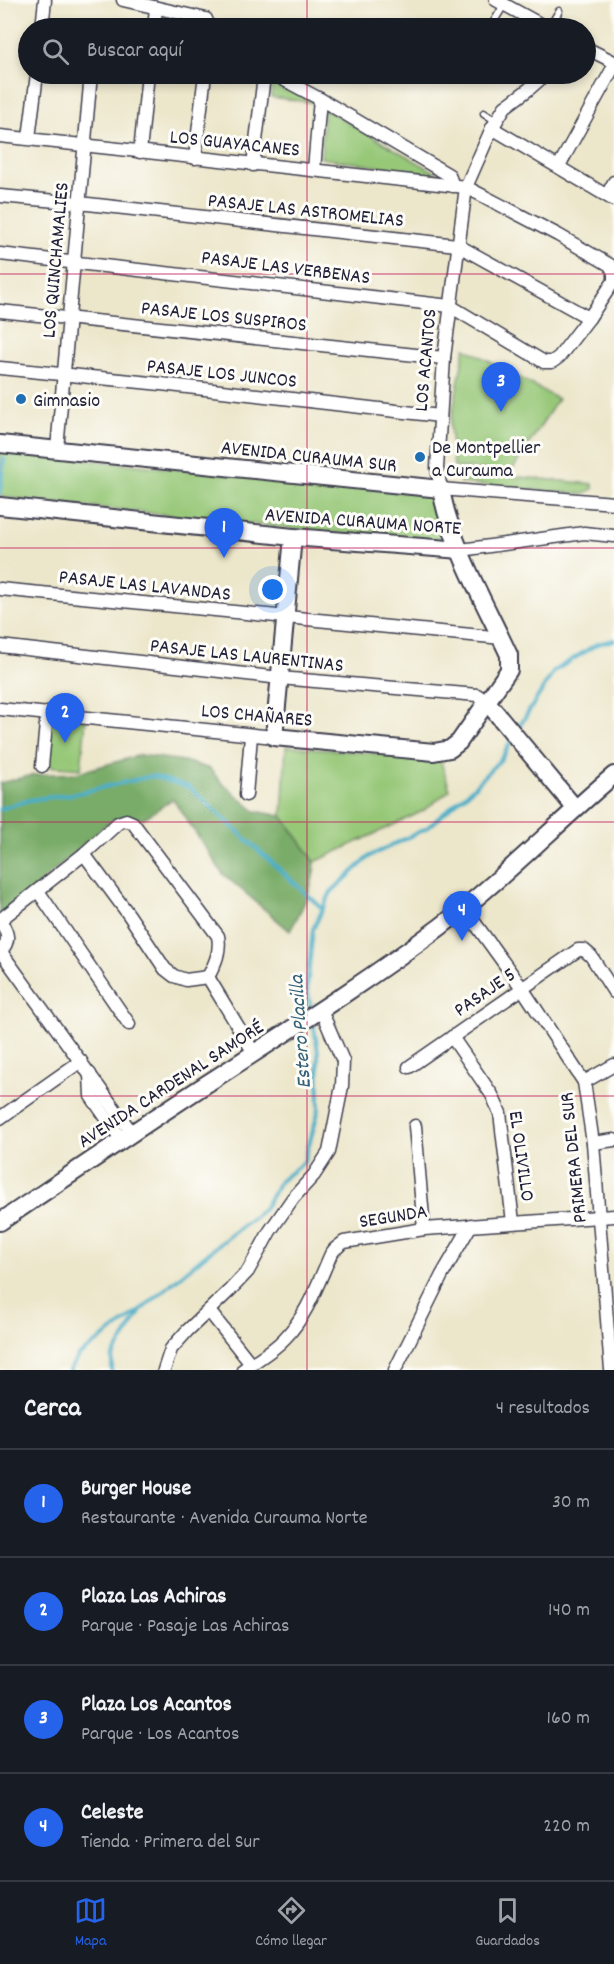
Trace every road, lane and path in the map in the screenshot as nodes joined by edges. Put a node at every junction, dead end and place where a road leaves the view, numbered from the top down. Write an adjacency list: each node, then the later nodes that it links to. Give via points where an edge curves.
1 (45, 0): 6 (street)
2 (123, 0): 4 (street)
3 (509, 4): 9 (lane); 10 (street)
4 (156, 8): 7 (street); 8 (street)
5 (559, 11): 11 (lane)
6 (43, 18)
7 (155, 18)
8 (188, 18)
9 (497, 18)
10 (532, 18)
11 (554, 18)
12 (596, 54): 13 (street)
13 (614, 64): 30 (street)
14 (36, 84): 25 (street)
15 (90, 84): 26 (street, LOS QUINCHAMALIES)
16 (147, 84): 27 (street)
17 (204, 84): 28 (street)
18 (263, 84): 29 (street)
19 (292, 84): 21 (street)
20 (535, 84): 23 (street, LOS ACANTOS, via 505,107)
21 (321, 99): 31 (street); 33 (street, via 449,175)
22 (484, 113): 23 (lane)
23 (494, 125): 30 (street); 34 (street, LOS ACANTOS)
24 (0, 136): 25 (street, LOS GUAYACANES)
25 (29, 138): 26 (street, LOS GUAYACANES)
26 (84, 146): 27 (street, LOS GUAYACANES); 37 (street, LOS QUINCHAMALIES)
27 (140, 152): 28 (street, LOS GUAYACANES)
28 (195, 158): 29 (street, LOS GUAYACANES)
29 (253, 165): 31 (street, LOS GUAYACANES)
30 (559, 166): 36 (street)
31 (314, 170): 33 (street, LOS GUAYACANES)
32 (614, 182): 36 (street)
33 (453, 186): 34 (street, LOS GUAYACANES)
34 (466, 187): 38 (street, LOS ACANTOS); 41 (street, via 558,235 609,265)
35 (0, 196): 37 (street, PASAJE LAS ASTROMELIAS)
36 (610, 197)
37 (79, 203): 38 (street, PASAJE LAS ASTROMELIAS); 40 (street, LOS QUINCHAMALIES)
38 (457, 245): 42 (street, LOS ACANTOS); 45 (street, PASAJE LAS ASTROMELIAS)
39 (0, 254): 40 (street, PASAJE LAS VERBENAS)
40 (74, 261): 42 (street, PASAJE LAS VERBENAS); 44 (street, LOS QUINCHAMALIES)
41 (614, 273): 45 (street, via 614,281)
42 (450, 306): 45 (street, PASAJE LAS VERBENAS, via 544,362 559,357); 46 (street, LOS ACANTOS)
43 (0, 311): 44 (street, PASAJE LOS SUSPIROS)
44 (69, 318): 46 (street, PASAJE LOS SUSPIROS); 48 (street, LOS QUINCHAMALIES)
45 (589, 318)
46 (444, 358): 49 (street, LOS ACANTOS)
47 (0, 369): 48 (street, PASAJE LOS JUNCOS)
48 (64, 375): 49 (street, PASAJE LOS JUNCOS); 51 (street, LOS QUINCHAMALIES)
49 (440, 416): 52 (street, LOS ACANTOS, via 437,468)
50 (0, 444): 51 (street, AVENIDA CURAUMA SUR)
51 (57, 449): 52 (street, AVENIDA CURAUMA SUR)
52 (441, 489): 53 (street, AVENIDA CURAUMA SUR); 57 (street, LOS ACANTOS)
53 (614, 503)
54 (0, 506): 56 (street, AVENIDA CURAUMA NORTE)
55 (614, 536): 57 (street, AVENIDA CURAUMA NORTE, via 584,533)
56 (293, 537): 57 (street, AVENIDA CURAUMA NORTE); 59 (street)
57 (461, 550): 60 (street, LOS ACANTOS)
58 (0, 589): 59 (street, PASAJE LAS LAVANDAS)
59 (285, 617): 60 (street, PASAJE LAS LAVANDAS); 62 (street)
60 (502, 638): 63 (street, LOS ACANTOS, via 509,655 509,670)
61 (0, 646): 62 (street, PASAJE LAS LAURENTINAS)
62 (280, 678): 63 (street, PASAJE LAS LAURENTINAS, via 477,695); 67 (street)
63 (487, 702): 67 (street, LOS CHAÑARES, via 459,742 442,751); 71 (street)
64 (0, 709): 65 (street, LOS CHAÑARES)
65 (47, 713): 66 (street, LOS CHAÑARES); 68 (street)
66 (251, 736): 67 (street, LOS CHAÑARES); 70 (street)
67 (274, 737)
68 (42, 766)
69 (614, 775): 71 (street, AVENIDA CARDENAL SAMORÉ)
70 (246, 795)
71 (575, 808): 74 (street, AVENIDA CARDENAL SAMORÉ)
72 (84, 854): 73 (street); 77 (street, via 165,969 186,980); 77 (street, via 118,823 133,823 218,936 217,961)
73 (38, 891): 75 (street); 81 (street)
74 (464, 908): 78 (street, PRIMERA DEL SUR); 80 (street, AVENIDA CARDENAL SAMORÉ)
75 (0, 920): 76 (street, via 8,940)
76 (0, 952): 84 (street)
77 (208, 977): 83 (street)
78 (522, 988): 79 (street, PASAJE 5, via 578,950 584,950); 82 (street, PASAJE 5); 87 (street, PRIMERA DEL SUR)
79 (614, 993)
80 (321, 1010): 83 (street, AVENIDA CARDENAL SAMORÉ); 99 (street, via 343,1061 329,1152 270,1231 248,1271)
81 (129, 1024)
82 (452, 1037): 86 (street, PASAJE 5); 96 (street, EL OLIVILLO, via 500,1113)
83 (254, 1053): 90 (street, AVENIDA CARDENAL SAMORÉ)
84 (81, 1061): 88 (street); 90 (street, via 90,1073 91,1096)
85 (614, 1065): 87 (street)
86 (409, 1067)
87 (585, 1082): 92 (street, PRIMERA DEL SUR)
88 (0, 1118)
89 (415, 1126): 98 (street)
90 (127, 1136): 95 (street, AVENIDA CARDENAL SAMORÉ)
91 (614, 1140): 92 (street)
92 (593, 1143): 94 (street, PRIMERA DEL SUR)
93 (614, 1216): 94 (street, SEGUNDA)
94 (598, 1217): 96 (street, SEGUNDA); 103 (street, PRIMERA DEL SUR)
95 (0, 1222)
96 (513, 1222): 97 (street, SEGUNDA)
97 (471, 1225): 98 (street, SEGUNDA); 102 (street)
98 (424, 1229): 100 (street, SEGUNDA, via 339,1245 293,1329 274,1349)
99 (209, 1311): 100 (street); 101 (street, via 171,1349)
100 (247, 1367)
101 (164, 1370)
102 (395, 1370)
103 (611, 1370)

